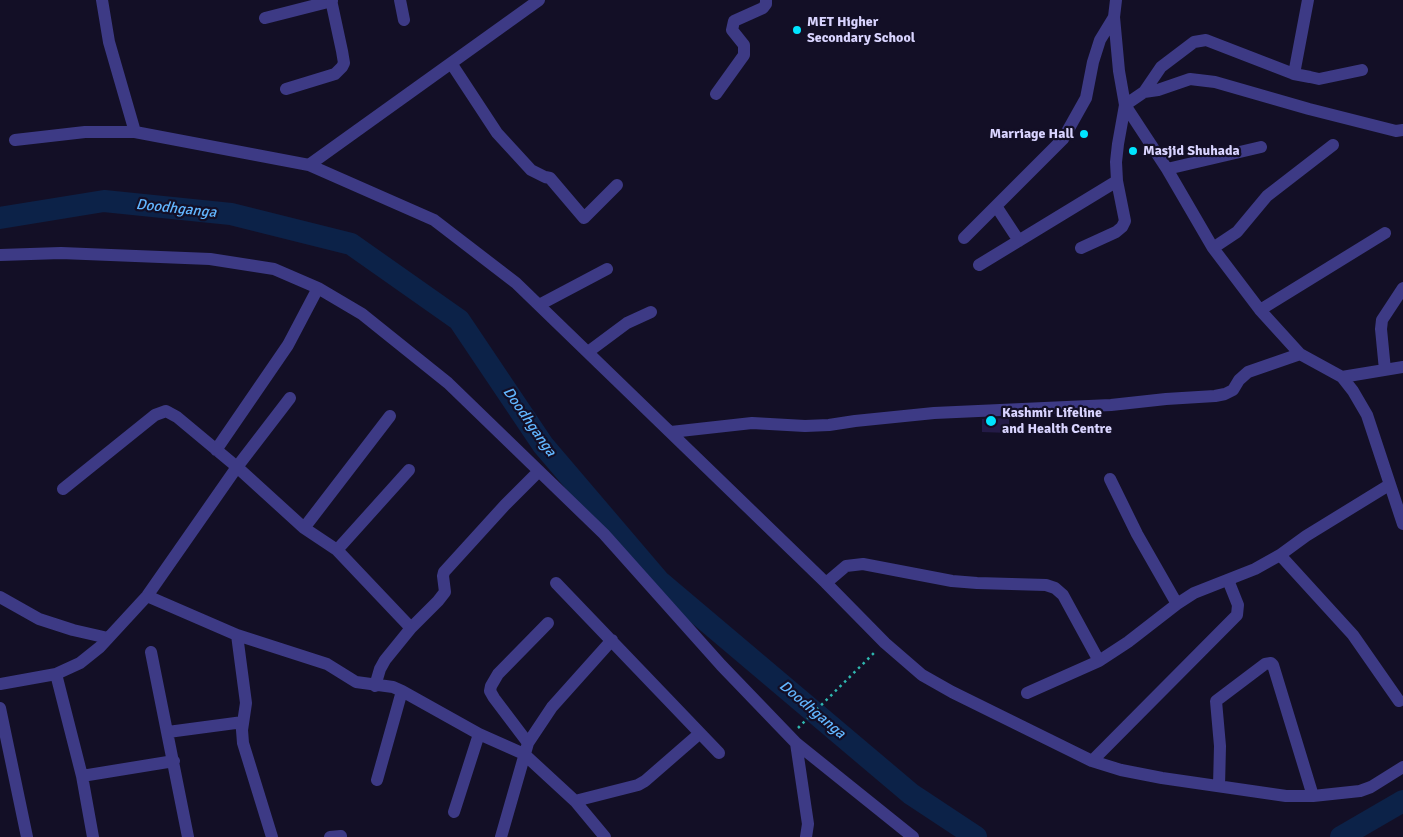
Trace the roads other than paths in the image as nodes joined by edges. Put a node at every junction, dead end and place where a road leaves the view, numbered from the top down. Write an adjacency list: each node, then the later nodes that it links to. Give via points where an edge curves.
1 (102, 0): 19 (street, via 110,48)
2 (332, 0): 9 (street); 14 (street, via 344,63 342,67 335,74)
3 (400, 0): 10 (street)
4 (539, 0): 11 (street)
5 (766, 0): 16 (street, via 763,8 734,21 732,30 744,45 744,55)
6 (1116, 0): 8 (street)
7 (1308, 0): 13 (street)
8 (1114, 17): 17 (street); 27 (street, via 1100,40 1086,98 1063,139)
9 (265, 18)
10 (404, 20)
11 (451, 63): 23 (street); 26 (street, via 496,134 531,170 550,178 584,218)
12 (1362, 70): 13 (street, via 1319,79)
13 (1294, 74): 15 (street, via 1206,40 1194,42 1160,67)
14 (286, 89)
15 (1144, 92): 17 (street); 18 (street, via 1190,79 1216,82 1309,109 1396,131)
16 (716, 94)
17 (1125, 105): 24 (street); 25 (street, via 1116,162)
18 (1403, 130)
19 (135, 132): 20 (street, via 85,132); 23 (street)
20 (15, 140)
21 (1333, 145): 32 (street, via 1267,196 1237,232)
22 (1261, 147): 24 (street)
23 (308, 165): 38 (street, via 434,220 516,283)
24 (1167, 169): 32 (street)
25 (1117, 181): 30 (street); 31 (street, via 1125,221 1122,227)
26 (617, 185)
27 (996, 206): 29 (street); 30 (street)
28 (1384, 233): 39 (street)
29 (964, 238)
30 (1019, 241): 34 (street)
31 (1081, 248)
32 (1213, 248): 39 (street)
33 (0, 255): 36 (street, via 61,253 210,258 274,269)
34 (979, 265)
35 (607, 270): 38 (street)
36 (318, 288): 49 (street, via 288,345); 52 (street, via 362,314 448,383)
37 (1403, 288): 44 (street, via 1382,320)
38 (539, 305): 41 (street)
39 (1260, 310): 42 (street)
40 (651, 312): 41 (street, via 627,323)
41 (588, 352): 48 (street)
42 (1300, 354): 45 (street); 48 (street, via 1248,372 1233,390 1216,396 1111,405 934,412 829,425 752,423)
43 (1403, 368): 44 (street)
44 (1385, 370): 45 (street)
45 (1342, 377): 54 (street, via 1367,415)
46 (290, 398): 50 (street)
47 (390, 416): 57 (street)
48 (671, 432): 62 (street)
49 (216, 450): 50 (street); 55 (street, via 177,417 161,412)
50 (237, 467): 57 (street); 63 (street)
51 (409, 470): 58 (street)
52 (539, 471): 67 (street, via 444,572 445,592); 84 (street, via 604,534)
53 (1110, 479): 65 (street)
54 (1390, 485): 56 (street); 59 (street)
55 (64, 489)
56 (1403, 524)
57 (304, 528): 58 (street)
58 (337, 550): 67 (street)
59 (1280, 555): 60 (street); 78 (street, via 1353,636)
60 (1228, 580): 65 (street); 88 (street, via 1238,606 1237,615)
61 (556, 583): 70 (street)
62 (826, 583): 72 (street, via 846,566 863,564 952,581 1046,585 1063,595); 88 (street, via 922,675)
63 (147, 596): 68 (street); 69 (street)
64 (0, 597): 69 (street, via 39,619)
65 (1177, 604): 72 (street)
66 (548, 623): 85 (street, via 498,674 490,691)
67 (411, 628): 75 (street, via 382,664)
68 (238, 635): 75 (street, via 327,664 356,682); 80 (street, via 246,703)
69 (108, 638): 73 (street, via 80,662)
70 (612, 640): 83 (street); 85 (street, via 552,707)
71 (151, 652): 81 (street)
72 (1100, 661): 77 (street)
73 (56, 674): 74 (street); 90 (street)
74 (0, 684)
75 (375, 686): 76 (street)
76 (402, 691): 82 (street); 91 (street)
77 (1027, 693)
78 (1399, 701)
79 (0, 708): 97 (street)
80 (243, 722): 81 (street); 100 (street, via 243,743)
81 (168, 732): 87 (street)
82 (478, 734): 85 (street); 95 (street)
83 (699, 734): 86 (street); 94 (street, via 638,785)
84 (796, 743): 104 (street, via 808,824); 105 (street)
85 (526, 748): 94 (street); 102 (street)
86 (719, 753)
87 (174, 761): 90 (street); 99 (street)
88 (1092, 762): 92 (street)
89 (1403, 768): 93 (street, via 1360,792)
90 (82, 776): 98 (street)
91 (377, 780)
92 (1219, 786): 93 (street, via 1286,796); 93 (street, via 1216,701 1265,664 1271,663)
93 (1313, 796)
94 (575, 801): 103 (street)
95 (454, 812)
96 (341, 836): 101 (street)
97 (27, 837)
98 (93, 837)
99 (188, 837)
100 (272, 837)
101 (330, 837)
102 (501, 837)
103 (605, 837)
104 (806, 837)
105 (913, 837)

